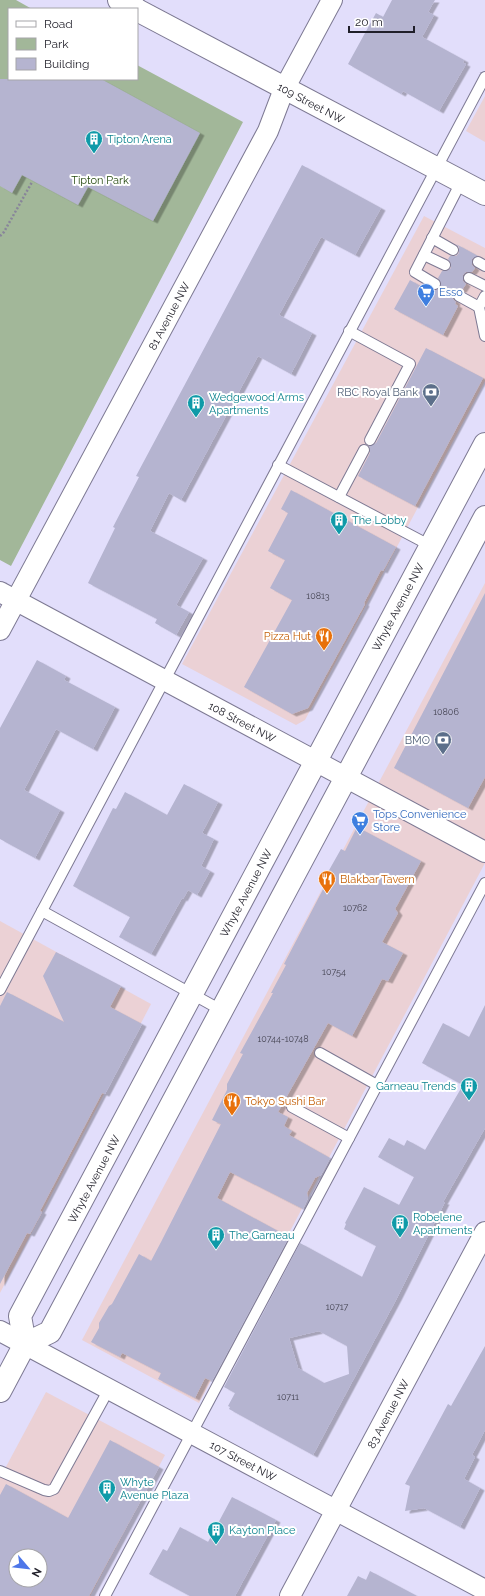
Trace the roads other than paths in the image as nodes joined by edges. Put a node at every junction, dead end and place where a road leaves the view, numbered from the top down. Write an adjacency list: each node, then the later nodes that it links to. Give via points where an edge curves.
1 (119, 0): 3 (main road, 109 Street NW)
2 (332, 0): 6 (street, 81 Avenue NW)
3 (134, 8)
4 (138, 10): 6 (main road, 109 Street NW)
5 (485, 77): 7 (lane)
6 (284, 89): 7 (main road, 109 Street NW); 29 (street, 81 Avenue NW, via 268,131)
7 (436, 168): 8 (main road, 109 Street NW); 20 (lane)
8 (461, 182): 9 (main road, 109 Street NW); 10 (lane)
9 (485, 194)
10 (432, 238): 11 (lane); 12 (lane)
11 (453, 250)
12 (424, 255): 13 (lane); 15 (lane, via 414,272)
13 (445, 265)
14 (469, 278): 16 (lane)
15 (435, 284)
16 (485, 286)
17 (459, 296): 19 (lane)
18 (485, 296): 19 (lane)
19 (479, 307): 21 (lane)
20 (349, 331): 22 (lane, via 410,364); 25 (lane)
21 (485, 336)
22 (370, 440)
23 (485, 444): 28 (main road, Whyte Avenue NW)
24 (364, 450): 26 (lane)
25 (278, 465): 26 (lane); 31 (lane)
26 (339, 497): 28 (lane)
27 (485, 517): 33 (main road)
28 (431, 546): 32 (main road, Whyte Avenue NW)
29 (8, 596): 30 (street, 81 Avenue NW); 31 (street, 108 Street NW)
30 (0, 630)
31 (165, 681): 32 (street, 108 Street NW); 36 (lane)
32 (316, 763): 33 (street, 108 Street NW); 38 (main road, Whyte Avenue NW)
33 (345, 778): 34 (street, 108 Street NW); 39 (main road)
34 (485, 852)
35 (485, 883): 41 (lane)
36 (42, 911): 37 (lane); 38 (lane)
37 (0, 990)
38 (192, 994): 39 (lane); 46 (main road, Whyte Avenue NW, via 20,1316)
39 (222, 1010): 46 (main road, via 50,1332)
40 (320, 1053): 41 (lane)
41 (377, 1085): 43 (lane)
42 (292, 1107): 43 (lane)
43 (349, 1138): 49 (lane)
44 (485, 1232): 51 (street, 83 Avenue NW)
45 (0, 1331): 46 (street, 107 Street NW)
46 (25, 1344): 47 (street, 107 Street NW); 48 (main road)
47 (109, 1389): 49 (street, 107 Street NW); 50 (lane, via 54,1489 49,1491 37,1488)
48 (0, 1391)
49 (192, 1434): 51 (street, 107 Street NW); 53 (lane)
50 (0, 1471)
51 (336, 1511): 52 (street, 107 Street NW); 54 (street, 83 Avenue NW)
52 (485, 1590)
53 (105, 1596)
54 (290, 1596)

